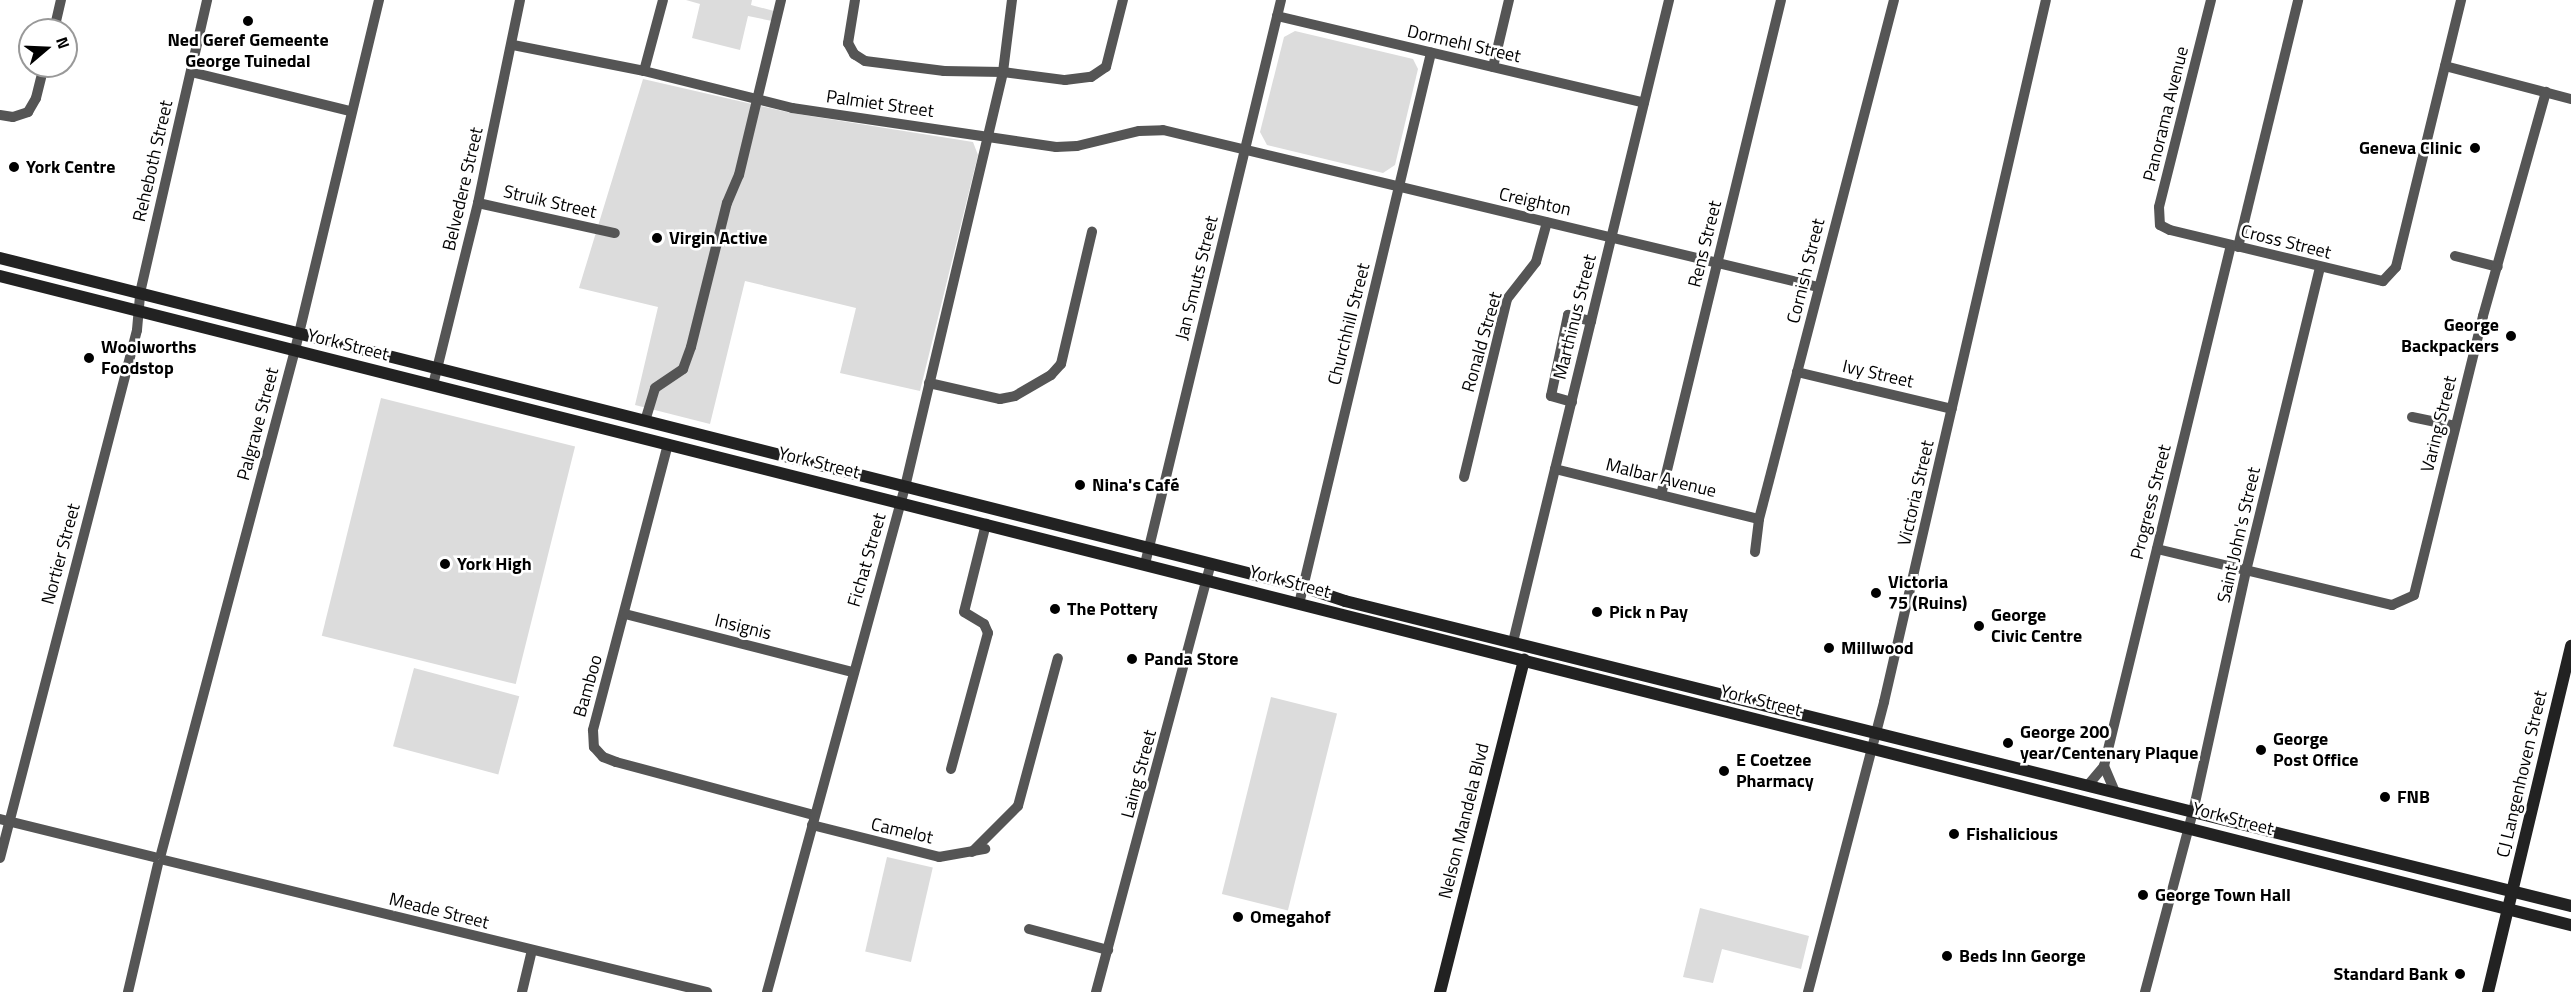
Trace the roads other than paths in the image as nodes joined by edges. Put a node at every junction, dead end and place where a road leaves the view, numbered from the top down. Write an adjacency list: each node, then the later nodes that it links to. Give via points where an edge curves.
1 (61, 0): 20 (street)
2 (207, 0): 26 (street, Reheboth Street)
3 (379, 0): 33 (street, Palgrave Street)
4 (520, 0): 21 (street, Belvedere Street)
5 (663, 0): 25 (street)
6 (781, 0): 31 (street)
7 (855, 0): 27 (street, via 848,43 858,57 944,71)
8 (1012, 0): 27 (street, Fichat Street)
9 (1123, 0): 27 (street, via 1110,58 1099,74 1065,80)
10 (1281, 0): 19 (street, Jan Smuts Street)
11 (1509, 0): 24 (street)
12 (1669, 0): 32 (street, Marthinus Street)
13 (1781, 0): 47 (street, Rens Street)
14 (1894, 0): 51 (street, Cornish Street)
15 (2046, 0): 62 (street, Victoria Street)
16 (2211, 0): 40 (street, Panorama Avenue, via 2159,207 2159,222)
17 (2298, 0): 44 (street, Progress Street)
18 (2461, 0): 23 (street)
19 (1277, 16): 22 (street, Dormehl Street); 36 (street, Jan Smuts Street)
20 (57, 18)
21 (513, 45): 25 (street, Palmiet Street); 38 (street, Belvedere Street)
22 (1431, 53): 24 (street, Dormehl Street); 37 (street, Churchhill Street)
23 (2445, 66): 29 (street); 48 (street, Cross Street, via 2393,274 2383,281)
24 (1493, 68): 32 (street, Dormehl Street)
25 (644, 71): 31 (street, Palmiet Street)
26 (191, 72): 33 (street); 52 (street, Reheboth Street)
27 (1003, 72): 35 (street, Fichat Street)
28 (41, 78): 34 (street, via 28,112 13,117)
29 (2546, 93): 30 (street); 49 (street, Varing Street)
30 (2571, 99)
31 (758, 100): 35 (street, Palmiet Street); 64 (street, via 687,362 655,388)
32 (1644, 103): 43 (street, Marthinus Street)
33 (350, 111): 55 (street, Palgrave Street)
34 (0, 115)
35 (988, 135): 36 (street, Palmiet Street, via 1063,147 1152,129); 59 (street, Fichat Street)
36 (1245, 150): 37 (street, Creighton); 74 (street, Jan Smuts Street)
37 (1399, 187): 39 (street, Creighton); 81 (street, Churchhill Street)
38 (478, 203): 42 (street, Struik Street); 57 (street, Belvedere Street)
39 (1547, 222): 43 (street, Creighton); 68 (street, Ronald Street, via 1536,262 1507,299)
40 (2170, 230): 44 (street, Cross Street)
41 (1092, 232): 59 (street, via 1061,364 1051,375 1015,396 1000,399)
42 (615, 233)
43 (1611, 237): 47 (street, Creighton); 54 (street, Marthinus Street)
44 (2235, 246): 48 (street, Cross Street); 75 (street, Progress Street)
45 (2455, 256): 49 (street)
46 (0, 258): 52 (main road, York Street)
47 (1717, 263): 51 (street, Creighton); 70 (street, Rens Street)
48 (2320, 267): 79 (street, Saint John's Street)
49 (2498, 267): 65 (street, Varing Street)
50 (0, 276): 53 (main road, York Street)
51 (1818, 287): 58 (street, Cornish Street)
52 (140, 293): 53 (street, Nortier Street); 55 (main road, York Street)
53 (140, 311): 56 (main road, York Street); 96 (street, Nortier Street)
54 (1591, 321): 61 (street, Marthinus Street); 61 (street, via 1568,315 1551,396)
55 (299, 334): 56 (street, Palgrave Street); 57 (main road, York Street)
56 (295, 350): 60 (main road, York Street); 102 (street, Palgrave Street)
57 (437, 368): 60 (street, Belvedere Street); 64 (main road, York Street)
58 (1797, 372): 62 (street, Ivy Street); 72 (street, Cornish Street)
59 (929, 383): 69 (street, Fichat Street)
60 (433, 385): 66 (main road, York Street)
61 (1572, 402): 67 (street, Marthinus Street)
62 (1952, 409): 89 (street, Victoria Street)
63 (2412, 417): 65 (street)
64 (645, 421): 69 (main road, York Street)
65 (2455, 426): 79 (street, Varing Street, via 2417,588 2409,600 2392,605)
66 (668, 444): 71 (main road, York Street); 83 (street, Bamboo)
67 (1555, 470): 70 (street, Malbar Avenue); 84 (street, Marthinus Street)
68 (1464, 477)
69 (905, 487): 71 (street, Fichat Street); 74 (main road, York Street)
70 (1661, 495): 72 (street, Malbar Avenue)
71 (900, 502): 73 (main road, York Street); 88 (street, Fichat Street)
72 (1759, 519): 76 (street, Cornish Street)
73 (986, 524): 77 (main road, York Street); 92 (street, via 964,612 984,624 988,633)
74 (1149, 548): 77 (street, Jan Smuts Street); 78 (main road, York Street)
75 (2157, 549): 79 (street, Varing Street); 91 (street, Progress Street)
76 (1755, 552)
77 (1145, 564): 80 (main road, York Street)
78 (1211, 564): 80 (street, Laing Street); 81 (main road, York Street)
79 (2246, 571): 95 (street, Saint John's Street)
80 (1207, 579): 82 (main road, York Street); 109 (street, Laing Street)
81 (1303, 587): 82 (street, Churchhill Street); 84 (main road, York Street)
82 (1299, 604): 87 (main road, York Street)
83 (626, 614): 88 (street, Insignis); 97 (street, Bamboo, via 593,730 597,752 616,762)
84 (1513, 642): 87 (main road); 89 (main road, York Street)
85 (2571, 646): 103 (main road, CJ Langenhoven Street)
86 (1058, 658): 100 (street, via 1018,806)
87 (1524, 659): 90 (main road, York Street); 115 (main road, Nelson Mandela Blvd)
88 (852, 672): 97 (street, Fichat Street)
89 (1876, 733): 90 (street, Victoria Street); 93 (main road, York Street)
90 (1872, 747): 98 (main road, York Street); 116 (street, Victoria Street)
91 (2104, 766): 93 (street, Progress Street); 94 (street)
92 (951, 769)
93 (2089, 784): 94 (main road, York Street)
94 (2114, 790): 95 (main road, York Street)
95 (2193, 812): 98 (street, Saint John's Street); 103 (main road, York Street)
96 (4, 820): 101 (street, Nortier Street); 102 (street, Meade Street)
97 (813, 820): 100 (street, Camelot, via 939,857); 113 (street, Fichat Street)
98 (2189, 827): 105 (main road, York Street); 117 (street, Saint John's Street)
99 (985, 849): 100 (street, Camelot)
100 (972, 852)
101 (0, 858)
102 (159, 859): 108 (street, Meade Street); 110 (street, Palgrave Street)
103 (2513, 891): 104 (main road, York Street); 105 (main road, CJ Langenhoven Street)
104 (2571, 906)
105 (2508, 910): 106 (main road, York Street); 118 (main road, CJ Langenhoven Street)
106 (2571, 925)
107 (1029, 929): 109 (street)
108 (532, 950): 111 (street); 112 (street, Meade Street)
109 (1107, 950): 114 (street, Laing Street)
110 (128, 992)
111 (522, 992)
112 (706, 992)
113 (767, 992)
114 (1096, 992)
115 (1440, 992)
116 (1808, 992)
117 (2145, 992)
118 (2488, 992)

